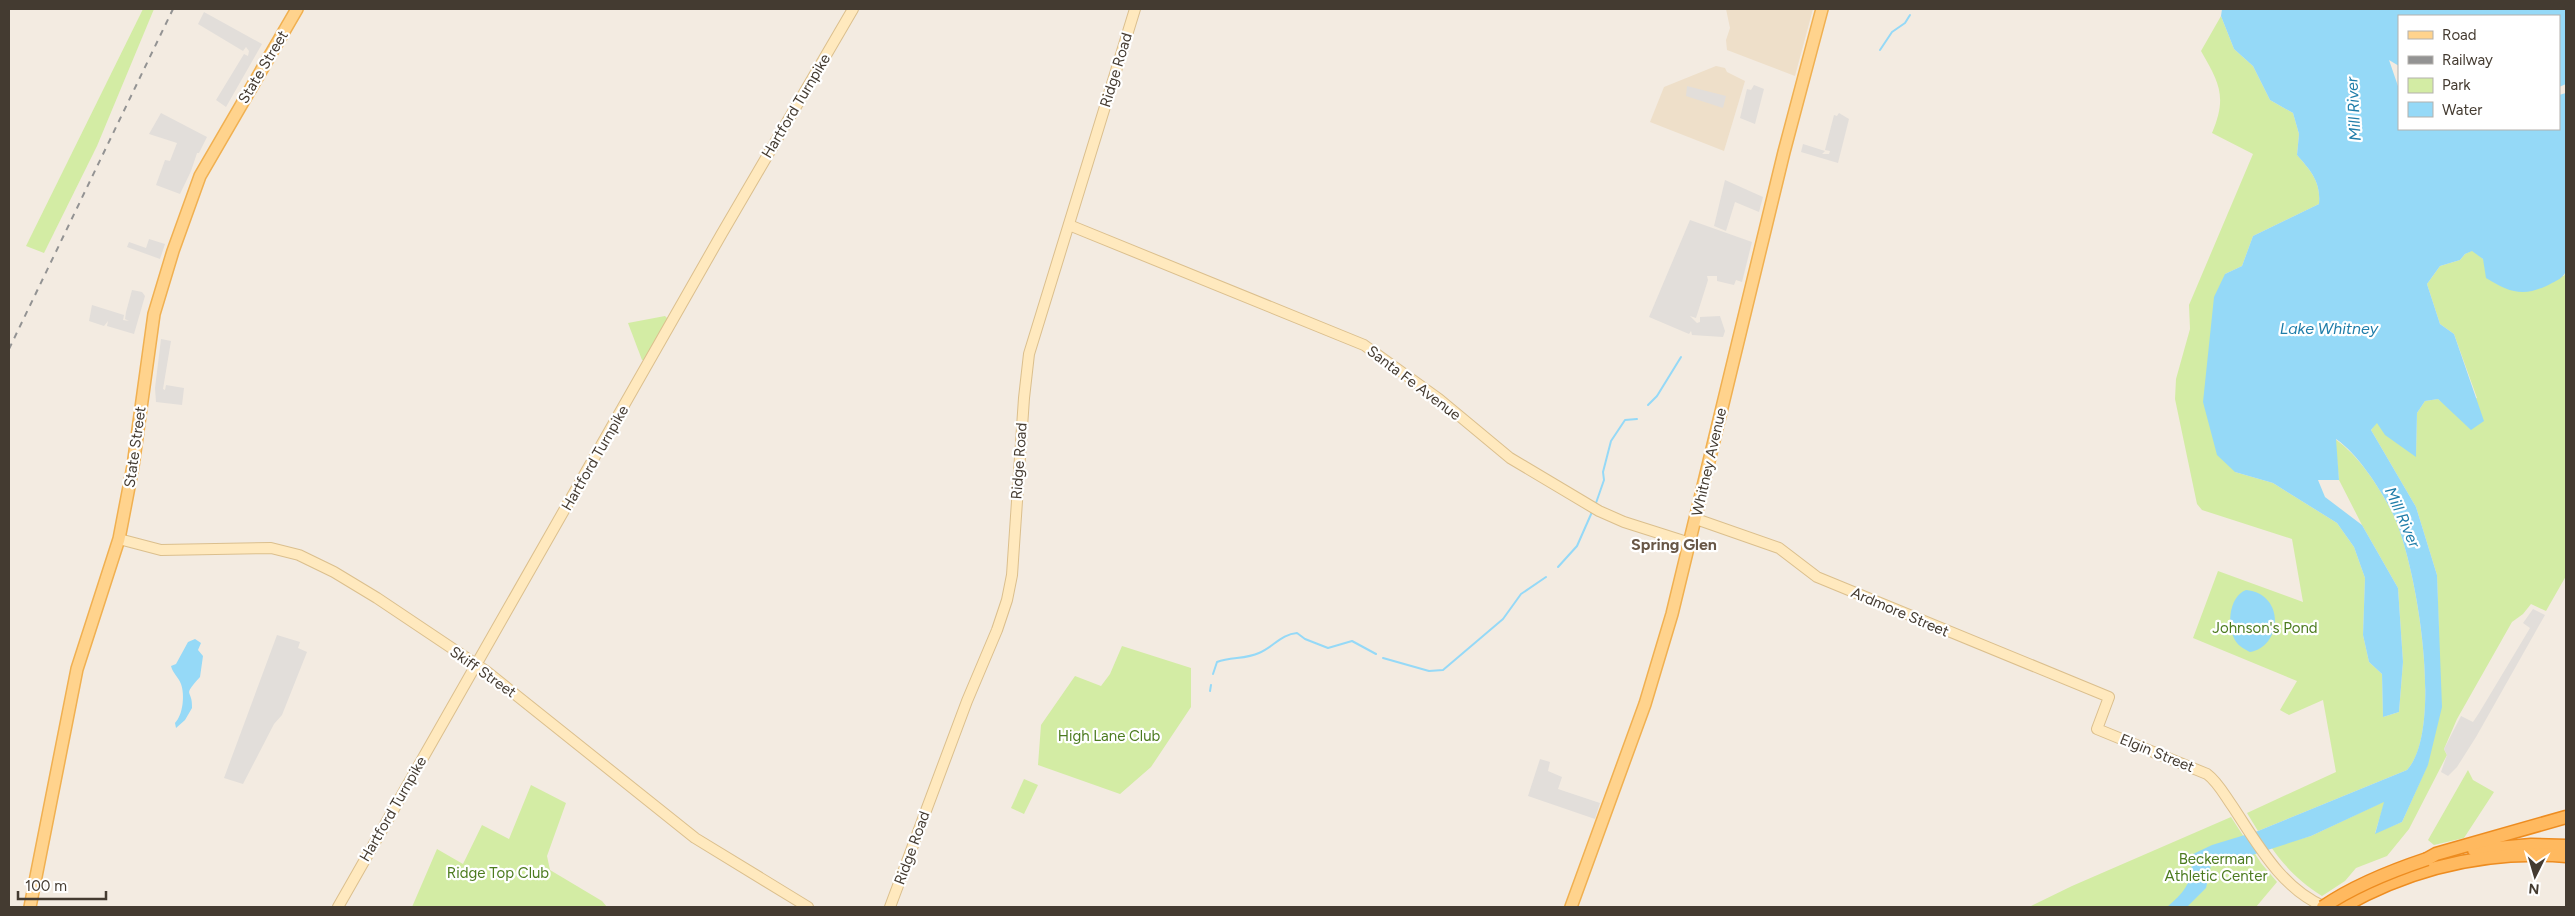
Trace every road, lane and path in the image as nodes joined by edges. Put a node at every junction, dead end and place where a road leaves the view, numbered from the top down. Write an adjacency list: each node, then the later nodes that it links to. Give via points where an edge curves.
1 (297, 9): 7 (main road, State Street, via 205,167 173,251 152,325 133,466)
2 (853, 9): 9 (main road, Hartford Turnpike)
3 (1135, 9): 5 (main road, Ridge Road)
4 (1822, 9): 6 (main road, Whitney Avenue, via 1784,152)
5 (1069, 225): 8 (main road, Santa Fe Avenue, via 1364,345 1518,462 1599,511); 18 (main road, Ridge Road, via 1027,366 1012,575 1005,608 963,710)
6 (1696, 519): 8 (main road, Whitney Avenue); 10 (main road, Ardmore Street, via 1779,548 1817,577 2108,697)
7 (119, 538): 9 (main road, Skiff Street, via 161,550 256,547 299,555 376,598); 15 (main road, State Street, via 77,668)
8 (1690, 543): 19 (main road, Whitney Avenue, via 1645,704)
9 (476, 664): 16 (main road, Hartford Turnpike); 17 (main road, Skiff Street, via 695,838)
10 (2097, 729): 20 (main road, Elgin Street, via 2203,772 2214,781 2265,855 2299,892)
11 (2566, 817): 14 (highway, via 2436,854)
12 (2566, 846): 14 (highway, via 2498,847)
13 (2566, 856): 14 (highway, via 2512,855)
14 (2428, 864): 20 (highway, bridge, via 2393,870); 21 (highway)
15 (30, 907)
16 (338, 907)
17 (808, 907)
18 (890, 907)
19 (1571, 907)
20 (2324, 907)
21 (2342, 907)

